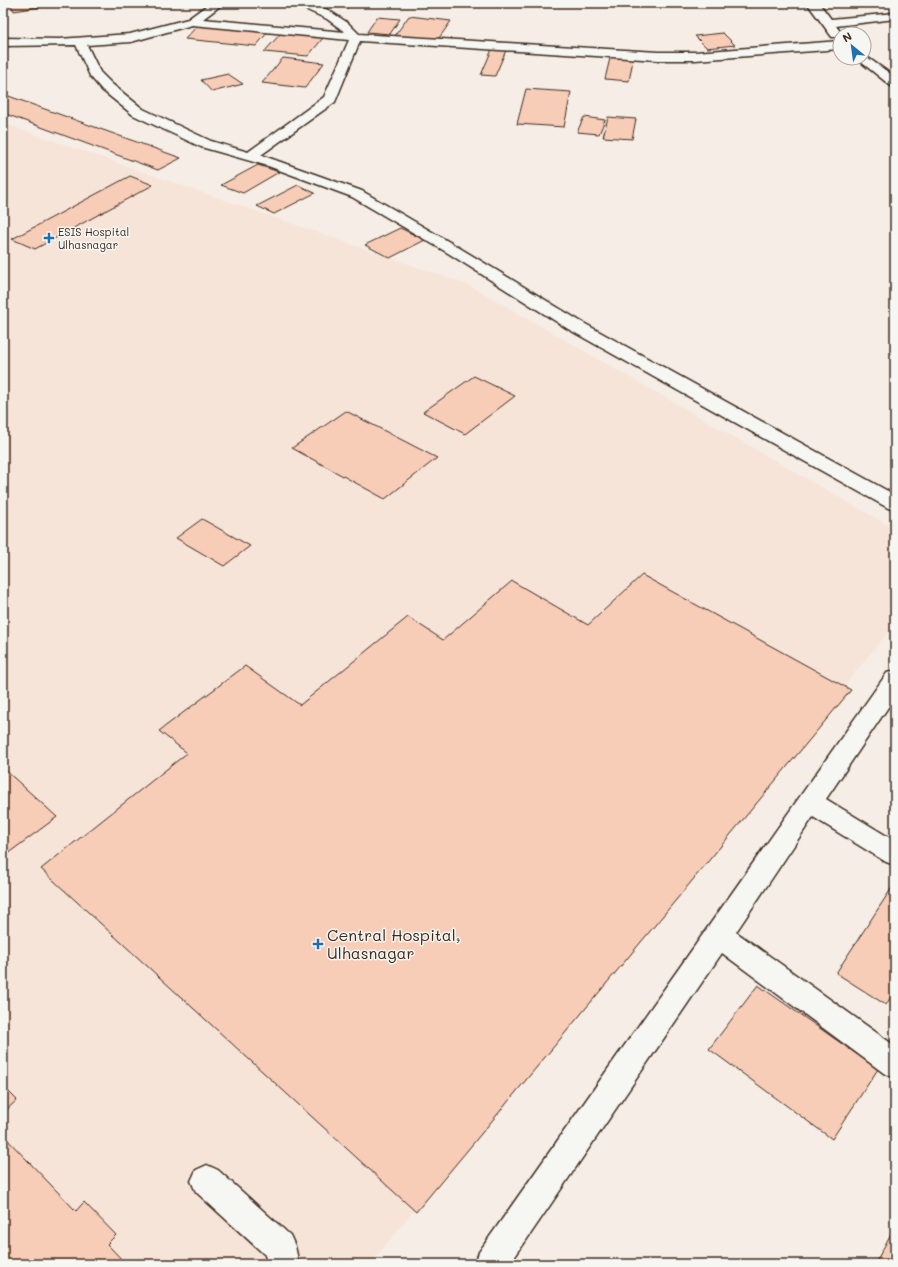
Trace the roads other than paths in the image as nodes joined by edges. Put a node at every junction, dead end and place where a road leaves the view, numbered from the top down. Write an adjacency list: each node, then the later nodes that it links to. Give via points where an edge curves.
1 (218, 3): 5 (street)
2 (300, 3): 8 (street, via 333,17 347,26)
3 (814, 3): 6 (street)
4 (895, 16): 6 (street)
5 (192, 22): 8 (street); 10 (street, via 131,38)
6 (828, 23): 7 (street)
7 (832, 28)
8 (356, 37): 11 (street, via 673,56); 16 (street, via 330,100)
9 (3, 42): 10 (street)
10 (80, 42): 16 (street, via 94,73 107,88 138,112 206,144)
11 (832, 45)
12 (872, 66): 13 (street)
13 (878, 70): 14 (street); 15 (street)
14 (895, 70)
15 (895, 83)
16 (250, 157): 17 (street, via 357,194 574,325)
17 (895, 503)
18 (895, 680): 19 (street)
19 (809, 802): 20 (street); 21 (street)
20 (895, 854)
21 (719, 935): 22 (street); 25 (street)
22 (895, 1064)
23 (207, 1181): 24 (street, via 280,1246)
24 (283, 1264)
25 (490, 1264)

